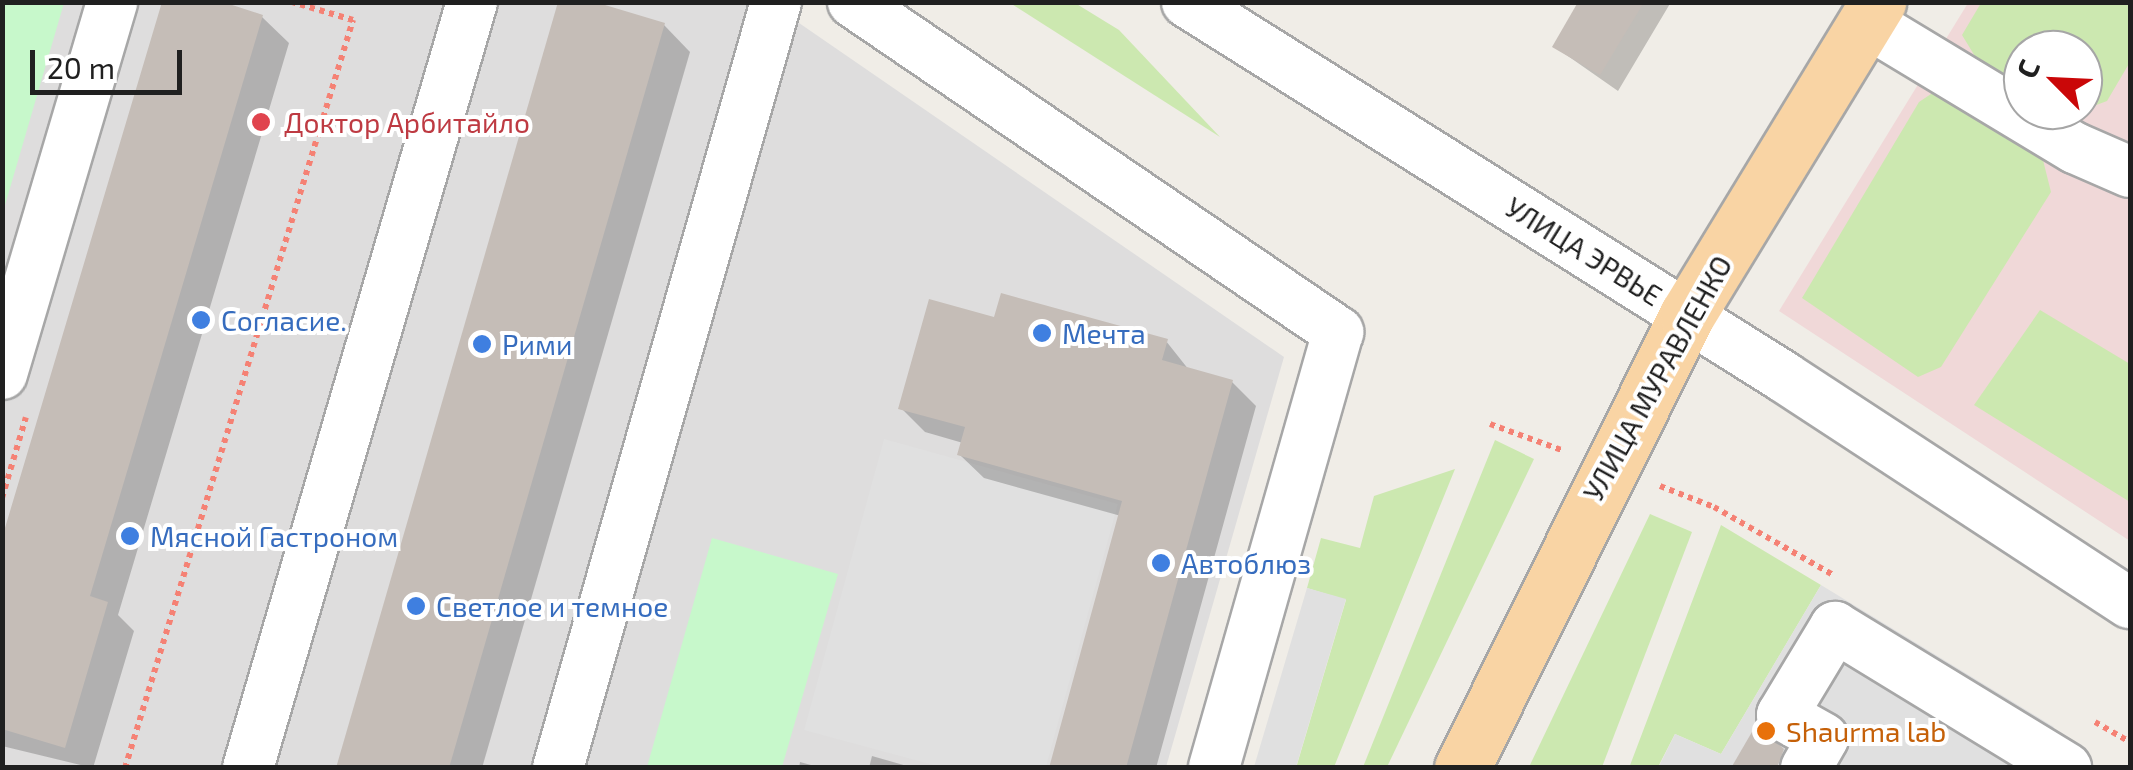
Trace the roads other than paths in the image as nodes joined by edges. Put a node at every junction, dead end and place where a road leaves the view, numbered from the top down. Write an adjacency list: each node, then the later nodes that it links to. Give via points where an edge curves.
1 (112, 2): 9 (street)
2 (776, 2): 12 (street)
3 (853, 2): 13 (street, via 1338,332)
4 (1186, 2): 8 (street, УЛИЦА ЭРВЬЕ)
5 (461, 5): 11 (street)
6 (1872, 12): 7 (street, via 2075,148); 8 (main road, УЛИЦА МУРАВЛЕНКО)
7 (2130, 172)
8 (1686, 315): 10 (street, УЛИЦА ЭРВЬЕ); 14 (main road, УЛИЦА МУРАВЛЕНКО)
9 (2, 374)
10 (2130, 602)
11 (248, 768)
12 (558, 768)
13 (1214, 768)
14 (1462, 768)
15 (1806, 768): 16 (street, via 1822,738 1782,715 1835,627)
16 (2066, 768)

